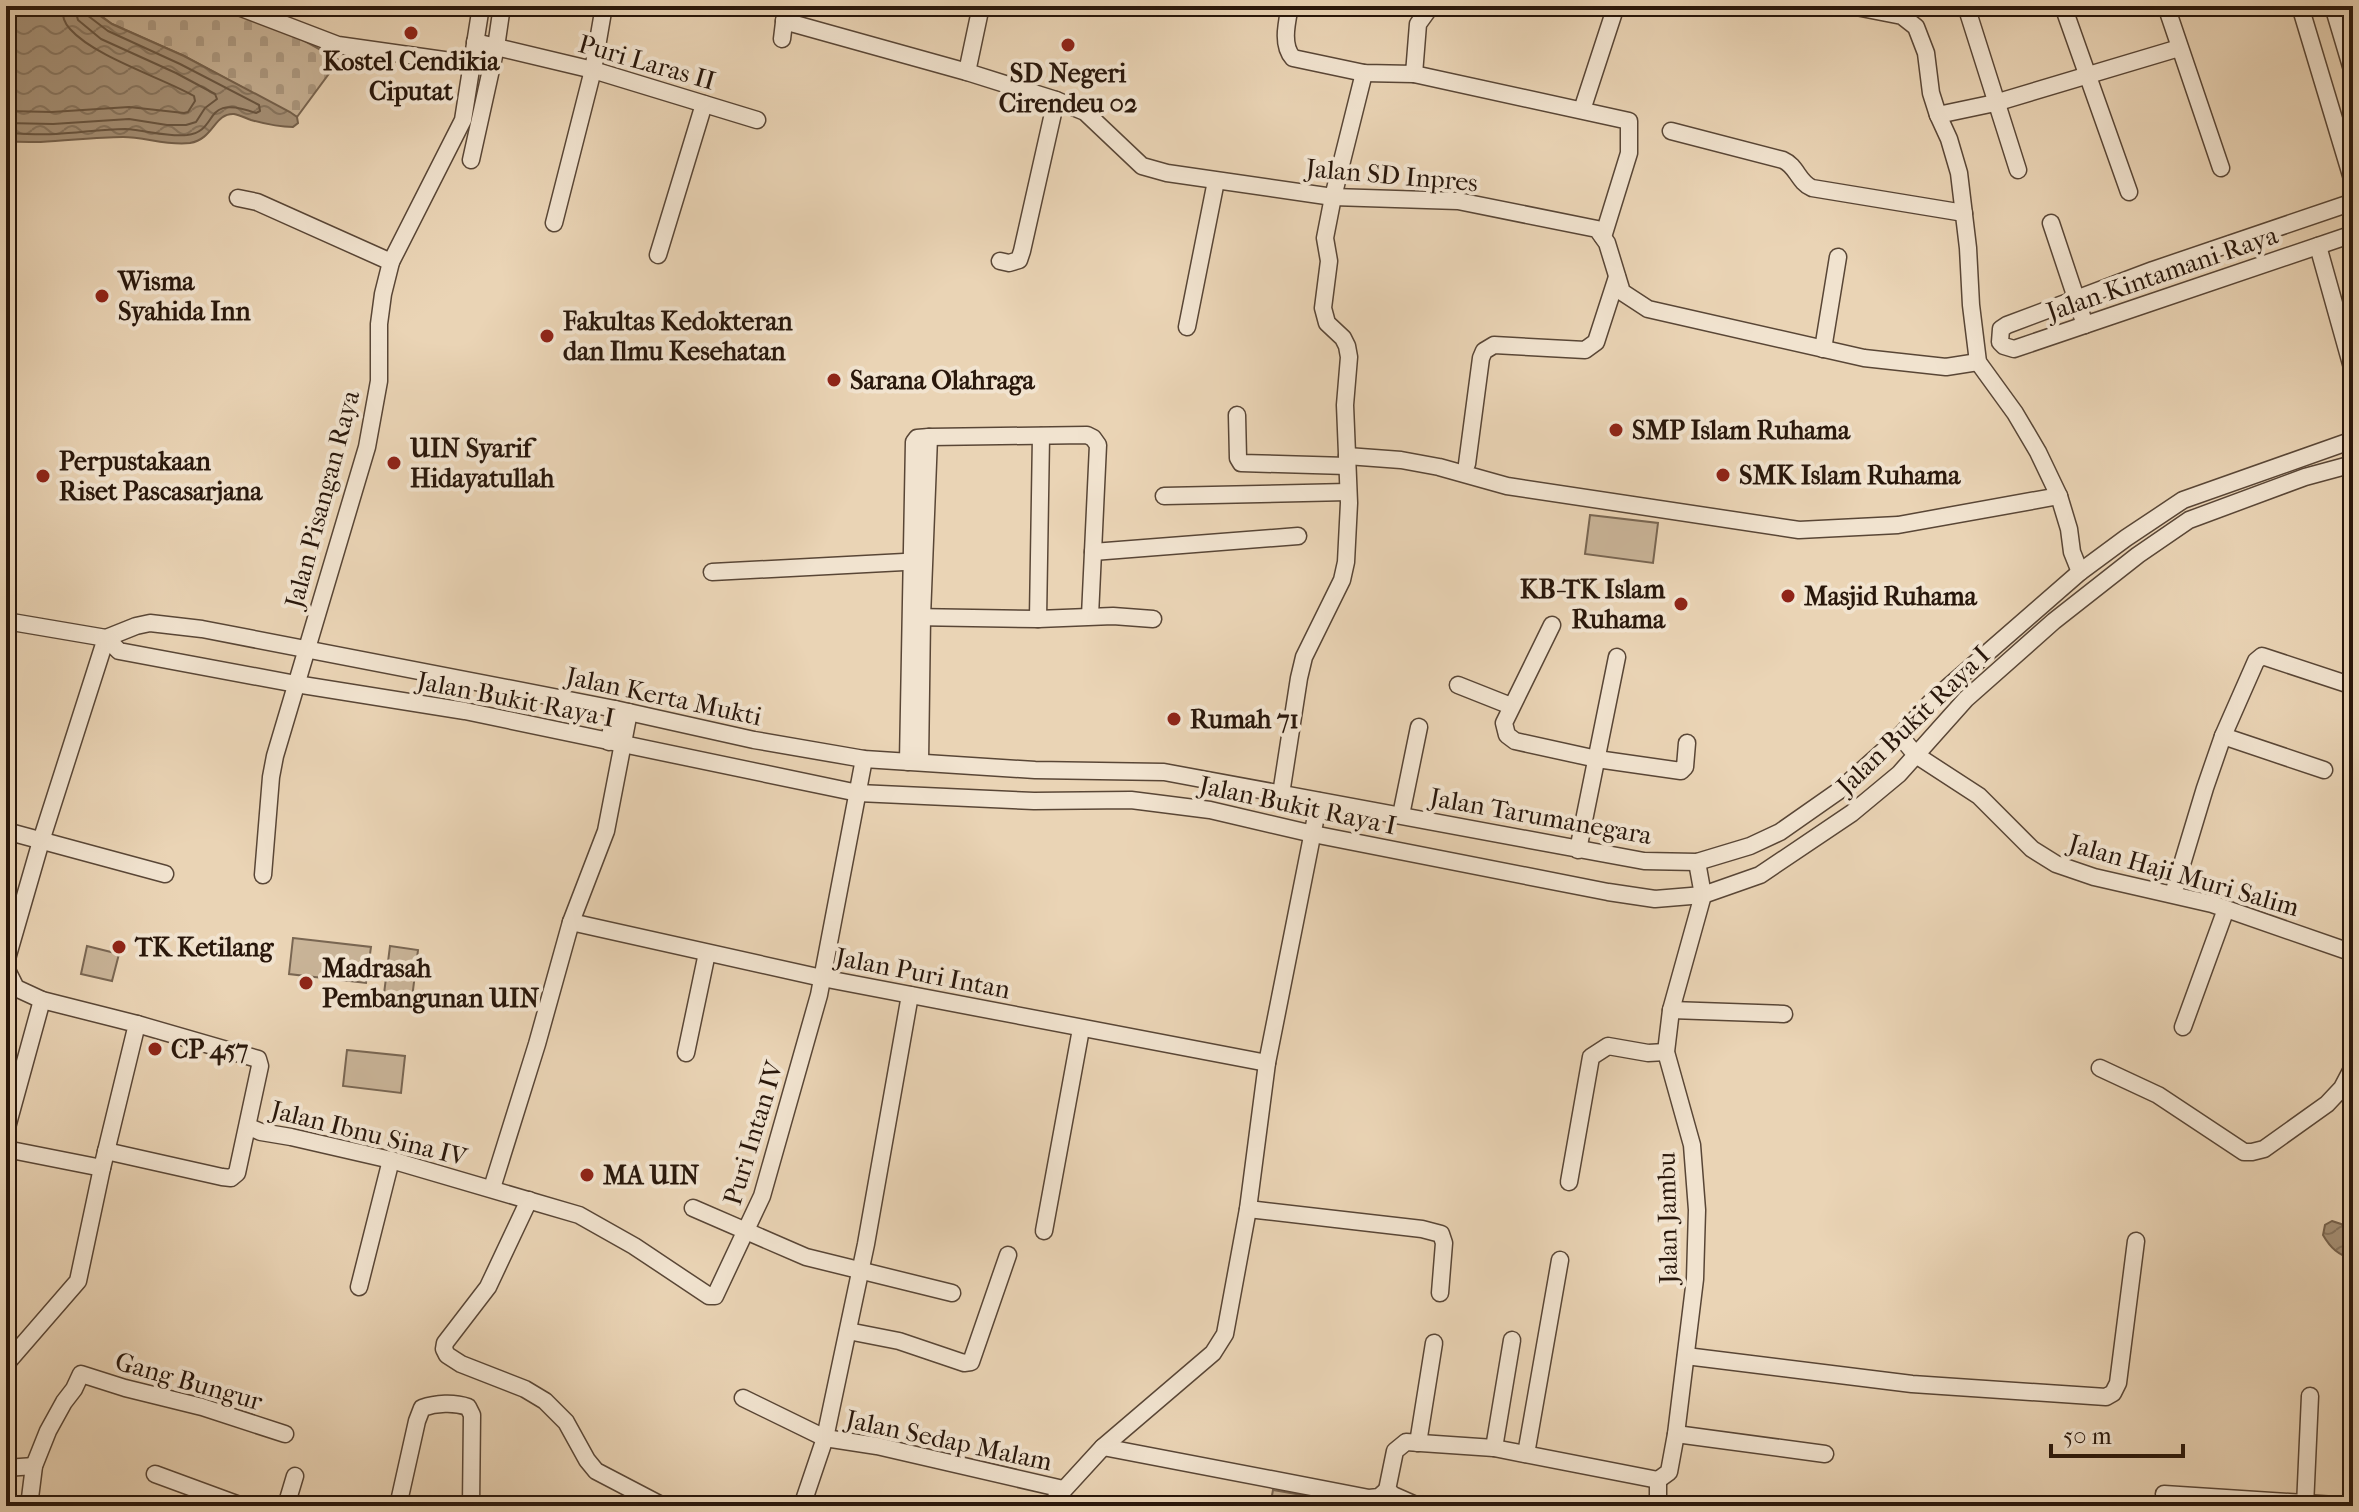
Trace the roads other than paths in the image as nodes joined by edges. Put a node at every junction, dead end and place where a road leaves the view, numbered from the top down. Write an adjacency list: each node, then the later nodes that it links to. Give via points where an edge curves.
1 (236, 6): 21 (street, via 338,45)
2 (502, 6): 16 (street)
3 (604, 6): 22 (street)
4 (981, 6): 23 (street)
5 (1290, 6): 24 (street, via 1286,46 1293,58)
6 (1431, 6): 26 (street, via 1418,24)
7 (1616, 6): 31 (street)
8 (1851, 6): 32 (street, via 1902,16 1916,27)
9 (1966, 6): 29 (street)
10 (2063, 6): 27 (street)
11 (2166, 6): 20 (street)
12 (2300, 6): 39 (street)
13 (2333, 6): 25 (street)
14 (480, 13): 16 (street); 18 (street, Jalan Pisangan Raya)
15 (785, 13): 17 (street, Jalan SD Inpres); 23 (street, Jalan SD Inpres)
16 (499, 25): 19 (street)
17 (782, 39)
18 (475, 42): 19 (street, Puri Laras II); 21 (street, Jalan Pisangan Raya)
19 (496, 47): 22 (street, Puri Laras II); 35 (street)
20 (2179, 48): 27 (street); 36 (street)
21 (472, 64): 53 (street, Jalan Pisangan Raya, via 463,120)
22 (593, 70): 30 (street, Puri Laras II); 45 (street)
23 (967, 72): 28 (street, Jalan SD Inpres)
24 (1364, 73): 26 (street); 41 (street)
25 (2353, 73)
26 (1414, 74): 31 (street)
27 (2088, 75): 29 (street); 40 (street)
28 (1056, 100): 38 (street, Jalan SD Inpres, via 1085,112 1142,166); 52 (street, via 1019,260)
29 (1995, 103): 32 (street); 37 (street)
30 (704, 104): 33 (street, Puri Laras II); 50 (street)
31 (1582, 110): 48 (street, via 1629,121 1629,153)
32 (1938, 115): 44 (street, via 1959,173)
33 (757, 120)
34 (1671, 131): 44 (street, via 1783,160 1812,188)
35 (471, 160)
36 (2221, 168)
37 (2018, 170)
38 (1216, 181): 41 (street, Jalan SD Inpres); 57 (street)
39 (2353, 182)
40 (2129, 192)
41 (1333, 197): 48 (street, Jalan SD Inpres, via 1458,201 1597,229); 64 (street, via 1325,238 1329,261 1323,308 1349,357)
42 (238, 198): 53 (street)
43 (2353, 202): 55 (street)
44 (1964, 213): 59 (street)
45 (554, 223)
46 (2051, 223): 55 (street)
47 (2353, 234): 49 (street, Jalan Kintamani Raya)
48 (1603, 237): 54 (street)
49 (2318, 246): 56 (street, Jalan Kintamani Raya); 60 (street)
50 (658, 255)
51 (1838, 257): 58 (street)
52 (1000, 261)
53 (391, 262): 82 (street, Jalan Pisangan Raya, via 367,447)
54 (1617, 277): 58 (street, via 1622,292 1648,309); 65 (street, via 1592,347 1494,345 1484,351)
55 (2075, 299): 56 (street); 56 (street, Jalan Kintamani Raya, via 2001,329 2000,342 2014,349)
56 (2085, 325)
57 (1187, 327)
58 (1823, 349): 59 (street, via 1896,363 1946,367)
59 (1978, 362): 69 (street, via 2015,413)
60 (2353, 371)
61 (1237, 415): 64 (street, via 1241,463)
62 (1041, 436): 71 (street, via 1087,435 1098,445); 72 (street, via 917,438); 77 (street)
63 (2353, 440): 74 (street, Jalan Tarumanegara, via 2183,500)
64 (1347, 461): 67 (street); 69 (street, via 1401,460 1507,486 1799,530 1898,525)
65 (1467, 464)
66 (2353, 464): 94 (street, Jalan Bukit Raya I, via 2189,520 2054,621)
67 (1348, 492): 68 (street); 102 (street, via 1346,562 1304,657)
68 (1164, 496)
69 (2059, 496): 74 (street)
70 (1298, 536): 71 (street)
71 (1093, 552): 75 (street)
72 (918, 562): 73 (street); 76 (street)
73 (712, 572)
74 (2080, 572): 94 (street, Jalan Tarumanegara, via 1932,701)
75 (1090, 616): 77 (street); 78 (street)
76 (916, 617): 77 (street); 97 (street)
77 (1038, 619)
78 (1153, 619)
79 (6, 621): 81 (street, Jalan Kerta Mukti)
80 (1552, 625): 87 (street)
81 (106, 638): 82 (street, Jalan Kerta Mukti, via 136,626 165,624); 84 (street, Jalan Bukit Raya I, via 119,651); 107 (street)
82 (304, 655): 84 (street, Jalan Pisangan Raya); 88 (street, Jalan Kerta Mukti)
83 (1617, 657): 96 (street)
84 (297, 681): 92 (street, Jalan Bukit Raya I); 111 (street, Jalan Pisangan Raya, via 271,777)
85 (1458, 685): 87 (street)
86 (2353, 686): 90 (street, via 2262,656)
87 (1511, 706): 96 (street, via 1504,723 1515,741)
88 (622, 710): 91 (street, Jalan Kerta Mukti); 92 (street)
89 (1419, 727): 104 (street)
90 (2223, 736): 100 (street); 114 (street)
91 (754, 740): 95 (street, Jalan Kerta Mukti); 98 (street)
92 (616, 743): 98 (street, Jalan Bukit Raya I); 116 (street, via 606,831)
93 (1687, 743): 96 (street, via 1681,771)
94 (1910, 746): 108 (street, Jalan Tarumanegara, via 1780,832); 112 (street, Jalan Bukit Raya I, via 1899,774); 114 (street, Jalan Haji Muri Salim, via 1979,796 2032,849 2056,864)
95 (864, 759): 97 (street, Jalan Kerta Mukti); 101 (street, Puri Intan IV)
96 (1597, 759): 109 (street)
97 (914, 762): 99 (street, Jalan Kerta Mukti)
98 (750, 770): 101 (street, Jalan Bukit Raya I)
99 (1035, 770): 102 (street, Jalan Kerta Mukti, via 1164,772); 103 (street)
100 (2324, 770)
101 (858, 793): 103 (street, Jalan Bukit Raya I); 120 (street, Puri Intan IV)
102 (1281, 794): 105 (street, Jalan Kerta Mukti)
103 (1034, 801): 105 (street, Jalan Bukit Raya I, via 1131,800)
104 (1401, 815): 105 (street, Jalan Tarumanegara); 109 (street, Jalan Tarumanegara)
105 (1316, 817): 113 (street, Jalan Bukit Raya I, via 1608,892 1655,899); 130 (street)
106 (6, 831): 107 (street)
107 (41, 841): 110 (street); 119 (street)
108 (1750, 846): 112 (street); 113 (street, Jalan Tarumanegara)
109 (1578, 850): 113 (street, Jalan Tarumanegara, via 1644,861)
110 (165, 874)
111 (263, 875)
112 (1760, 875): 113 (street, Jalan Bukit Raya I)
113 (1700, 879): 123 (street, Jalan Jambu)
114 (2173, 894): 115 (street, Jalan Haji Muri Salim)
115 (2226, 909): 118 (street, Jalan Haji Muri Salim); 126 (street)
116 (571, 922): 117 (street, Jalan Puri Intan); 141 (street)
117 (707, 953): 120 (street, Jalan Puri Intan); 129 (street)
118 (2353, 953)
119 (6, 965): 122 (street, via 16,988)
120 (822, 978): 121 (street, Jalan Puri Intan); 145 (street, Puri Intan IV, via 767,1182)
121 (910, 995): 127 (street, Jalan Puri Intan); 150 (street)
122 (42, 1000): 125 (street, Jalan Ibnu Sina IV); 133 (street)
123 (1671, 1010): 124 (street); 128 (street, Jalan Jambu)
124 (1784, 1014)
125 (137, 1024): 134 (street, Jalan Ibnu Sina IV, via 258,1059); 137 (street)
126 (2183, 1027)
127 (1081, 1029): 130 (street, Jalan Puri Intan); 146 (street)
128 (1666, 1052): 140 (street, via 1608,1046 1591,1057); 158 (street, Jalan Jambu, via 1692,1145 1697,1210)
129 (686, 1053)
130 (1267, 1063): 144 (street)
131 (2353, 1067): 132 (street, via 2327,1104 2252,1152)
132 (2100, 1068)
133 (13, 1076): 135 (street)
134 (249, 1127): 137 (street, via 231,1178); 138 (street, Jalan Ibnu Sina IV)
135 (6, 1131)
136 (6, 1149): 139 (street)
137 (106, 1151): 139 (street)
138 (391, 1160): 141 (street, Jalan Ibnu Sina IV); 151 (street)
139 (102, 1168): 159 (street, via 78,1281)
140 (1569, 1182)
141 (492, 1188): 142 (street, Jalan Ibnu Sina IV)
142 (529, 1200): 154 (street, Jalan Ibnu Sina IV, via 579,1215); 184 (street, via 488,1287 444,1349 461,1364 545,1401 566,1422 596,1471)
143 (693, 1208): 145 (street)
144 (1248, 1209): 153 (street, via 1441,1234); 166 (street, via 1220,1345)
145 (747, 1231): 150 (street, via 806,1257); 154 (street, Puri Intan IV)
146 (1044, 1231)
147 (2136, 1241): 158 (street, via 2118,1383 2106,1397 1912,1384)
148 (1008, 1255): 155 (street, via 971,1362)
149 (1560, 1260): 168 (street)
150 (860, 1271): 152 (street); 155 (street)
151 (359, 1287)
152 (952, 1293)
153 (1440, 1293)
154 (715, 1296)
155 (848, 1331): 164 (street)
156 (1512, 1340): 167 (street)
157 (1434, 1343): 165 (street)
158 (1686, 1356): 163 (street, Jalan Jambu)
159 (6, 1364)
160 (2310, 1396): 178 (street)
161 (743, 1398): 164 (street, Jalan Sedap Malam)
162 (285, 1434): 170 (street, Gang Bungur, via 81,1374)
163 (1676, 1434): 169 (street); 174 (street, Jalan Jambu, via 1669,1472)
164 (825, 1438): 175 (street, Jalan Sedap Malam); 185 (street)
165 (1418, 1443): 167 (street); 176 (street, via 1406,1442 1395,1451)
166 (1103, 1447): 175 (street); 176 (street, via 1369,1498)
167 (1494, 1448): 168 (street)
168 (1526, 1454): 174 (street)
169 (1825, 1454)
170 (34, 1466): 171 (street); 179 (street, Gang Bungur)
171 (6, 1468)
172 (155, 1474): 180 (street)
173 (295, 1476): 181 (street)
174 (1658, 1480): 188 (street)
175 (1063, 1489): 186 (street)
176 (1387, 1490): 187 (street)
177 (2164, 1494): 178 (street)
178 (2305, 1504): 189 (street)
179 (29, 1506)
180 (242, 1506)
181 (286, 1506)
182 (398, 1506): 183 (street, via 417,1421 422,1408 432,1404 461,1405 472,1415)
183 (471, 1506)
184 (663, 1506)
185 (802, 1506)
186 (1049, 1506)
187 (1418, 1506)
188 (1658, 1506)
189 (2351, 1506)

